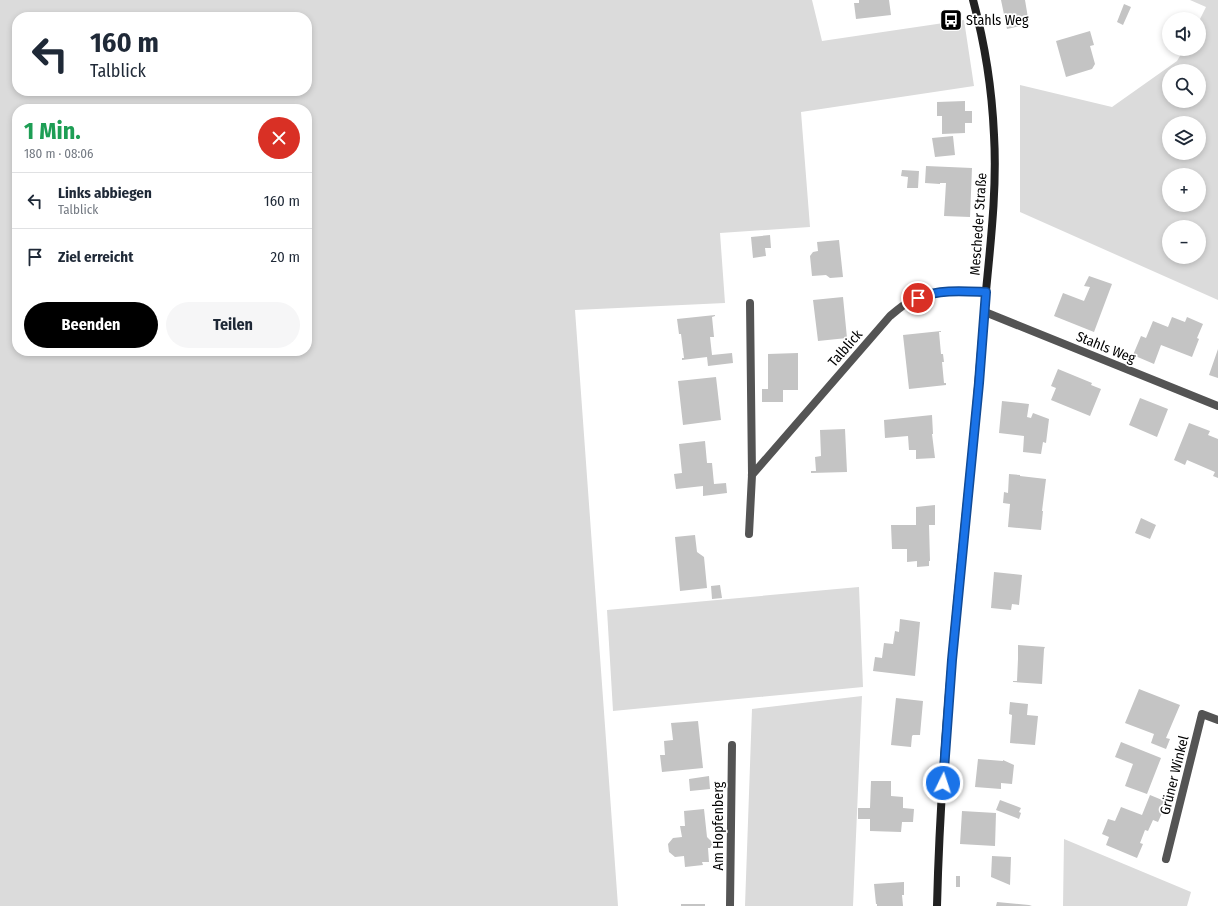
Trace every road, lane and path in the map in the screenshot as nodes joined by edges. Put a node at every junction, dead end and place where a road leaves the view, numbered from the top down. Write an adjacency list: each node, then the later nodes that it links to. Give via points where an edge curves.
1 (974, 0): 2 (street, Mescheder Straße, via 989,76 994,136 991,246)
2 (986, 292): 4 (street, Mescheder Straße); 6 (street, Talblick, via 960,290 928,294 908,302 890,316)
3 (750, 303): 6 (street)
4 (985, 312): 5 (street, Stahls Weg); 12 (street, Mescheder Straße, via 952,660 938,844)
5 (1218, 406)
6 (752, 475): 7 (street)
7 (749, 534)
8 (1218, 720): 10 (street, Grüner Winkel, via 1202,714)
9 (732, 745): 11 (street, Am Hopfenberg)
10 (1166, 859)
11 (730, 906)
12 (937, 906)

